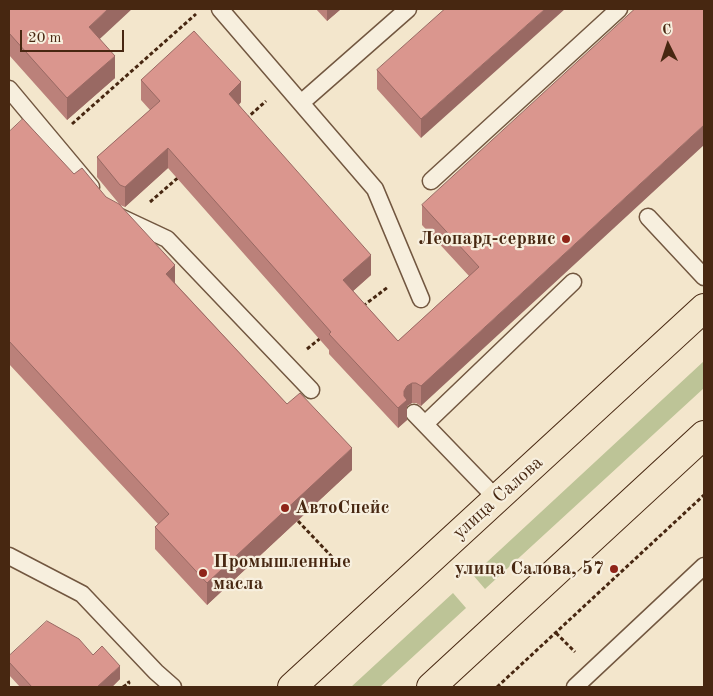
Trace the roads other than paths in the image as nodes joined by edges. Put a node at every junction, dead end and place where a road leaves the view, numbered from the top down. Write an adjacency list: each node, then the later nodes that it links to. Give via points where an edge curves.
1 (220, 9): 5 (lane)
2 (408, 9): 5 (lane)
3 (619, 9): 6 (lane)
4 (9, 90): 12 (lane, via 114,214 167,240)
5 (301, 103): 10 (lane, via 375,189)
6 (430, 181)
7 (648, 217): 8 (lane)
8 (704, 277)
9 (573, 282): 14 (lane, via 419,419)
10 (421, 299)
11 (704, 308): 14 (main road, улица Салова)
12 (311, 390)
13 (704, 435): 19 (main road)
14 (497, 499): 18 (main road, улица Салова)
15 (9, 556): 17 (lane, via 82,594)
16 (704, 566): 20 (lane)
17 (173, 687)
18 (292, 687)
19 (431, 687)
20 (575, 687)

